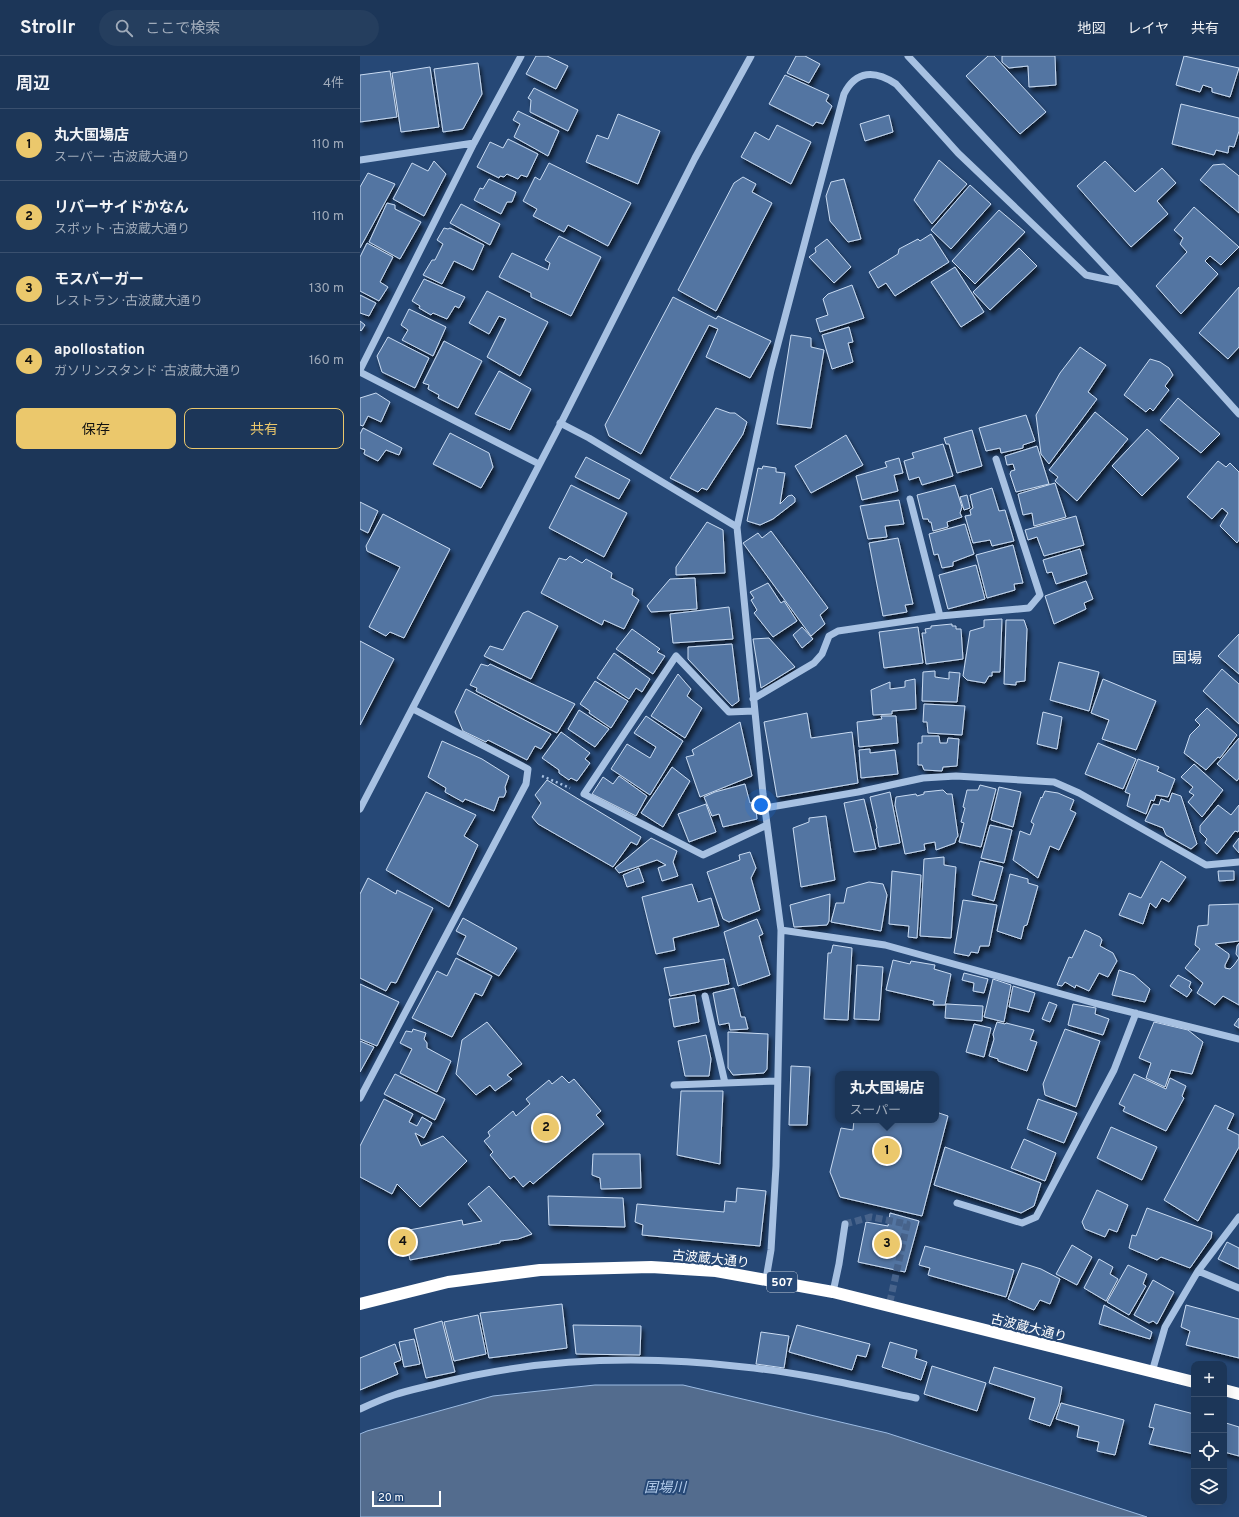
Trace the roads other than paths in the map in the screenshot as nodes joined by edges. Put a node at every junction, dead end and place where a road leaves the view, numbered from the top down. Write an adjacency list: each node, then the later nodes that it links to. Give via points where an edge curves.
1 (521, 56): 4 (street)
2 (751, 56): 9 (street, via 695,158)
3 (908, 56): 6 (street)
4 (474, 143): 5 (street); 7 (street)
5 (360, 160)
6 (1119, 282): 8 (street); 13 (street, via 1086,275 958,153 896,84 877,74 866,74 858,78 848,86 844,94 770,370)
7 (360, 371): 11 (street)
8 (1239, 414)
9 (560, 423): 11 (street); 13 (street)
10 (996, 459): 14 (street, via 1040,595 1029,608)
11 (539, 464): 16 (street)
12 (910, 499): 14 (street)
13 (737, 527): 15 (street)
14 (940, 616): 15 (street, via 838,631 829,636 822,654 814,663)
15 (753, 699): 17 (street)
16 (413, 709): 19 (street); 29 (street, via 528,769 526,784)
17 (754, 711): 18 (street); 20 (street, via 729,712 676,656 584,794 703,855)
18 (765, 808): 20 (street); 21 (street, via 923,778 956,776 1054,782 1079,793 1206,865)
19 (360, 809)
20 (767, 825): 22 (street)
21 (1239, 862)
22 (781, 930): 24 (street, via 885,945); 26 (street)
23 (705, 996): 27 (street)
24 (1136, 1013): 25 (street); 30 (street, via 1114,1070 1036,1217 1022,1223)
25 (1239, 1039)
26 (777, 1081): 27 (street); 34 (street, via 776,1166)
27 (725, 1083): 28 (street)
28 (674, 1085)
29 (360, 1098)
30 (957, 1203)
31 (1239, 1217): 33 (street)
32 (845, 1224): 36 (street)
33 (1198, 1271): 35 (street); 38 (street, via 1165,1327)
34 (766, 1279): 36 (highway, 古波蔵大通り / 507); 37 (highway, 古波蔵大通り / 507, via 716,1271 651,1267 540,1270 448,1282)
35 (1239, 1288)
36 (833, 1292): 38 (highway, 古波蔵大通り / 507)
37 (361, 1302)
38 (1152, 1372): 39 (highway, 古波蔵大通り / 507)
39 (1191, 1381)
40 (1227, 1391): 41 (highway)
41 (1239, 1394)
42 (916, 1398): 43 (street, via 812,1376 744,1367 697,1362 592,1361 494,1371 395,1395)
43 (360, 1409)

